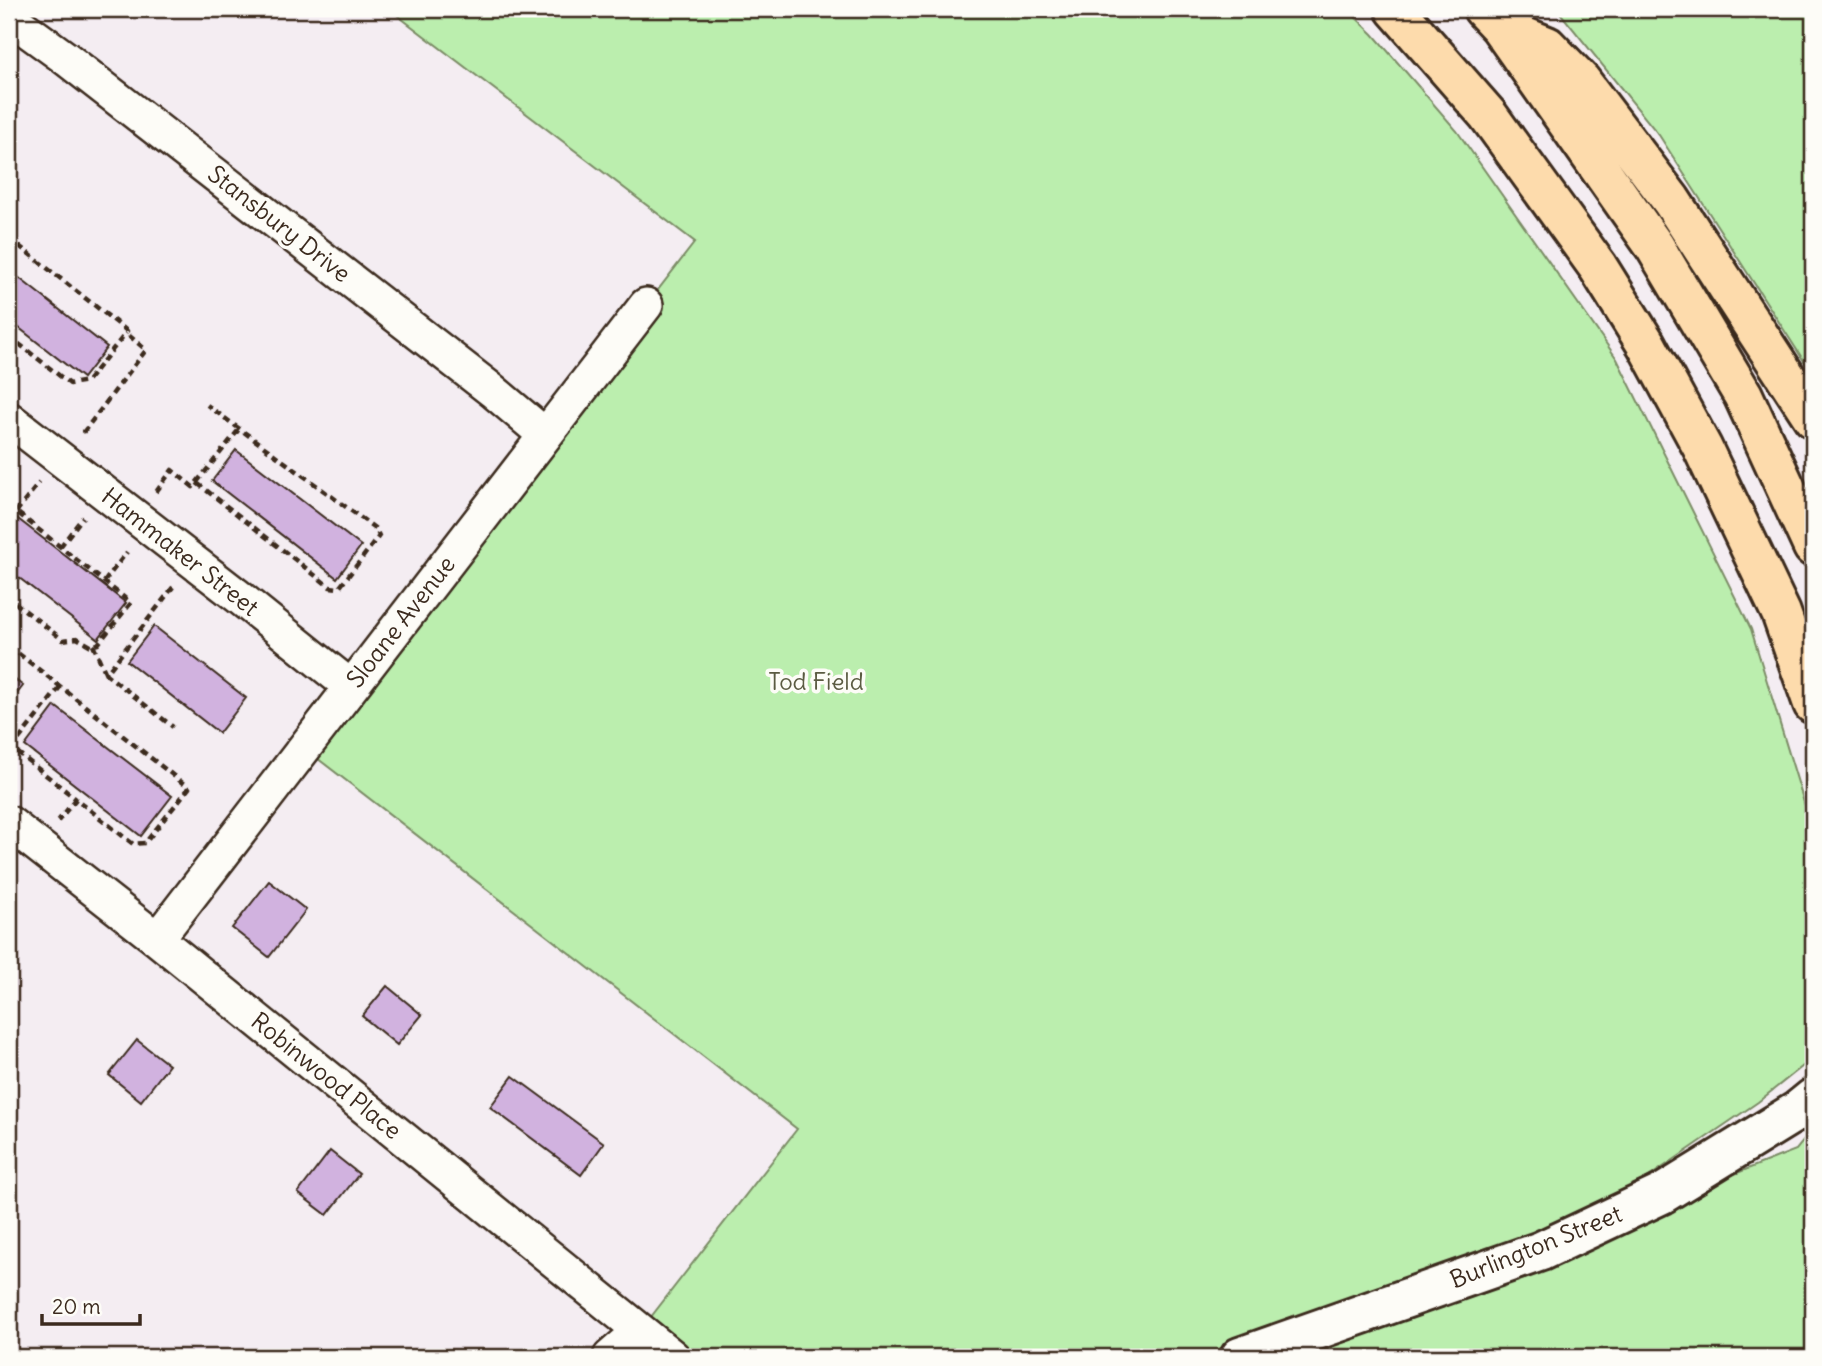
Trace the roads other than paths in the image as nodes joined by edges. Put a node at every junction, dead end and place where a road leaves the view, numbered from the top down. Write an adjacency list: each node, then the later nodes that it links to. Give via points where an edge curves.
1 (1395, 9): 10 (highway, via 1488,115 1598,267 1646,344 1702,447 1781,613)
2 (9, 17): 7 (street, Stansbury Drive)
3 (1492, 18): 5 (highway, via 1547,46 1581,81 1671,200); 8 (highway, via 1655,247 1743,395)
4 (646, 305): 7 (street, Sloane Avenue)
5 (1813, 418)
6 (9, 419): 9 (street, Hammaker Street)
7 (545, 435): 9 (street, Sloane Avenue)
8 (1813, 547)
9 (351, 687): 12 (street, Sloane Avenue)
10 (1813, 704)
11 (9, 823): 12 (street, Robinwood Place)
12 (157, 939): 14 (street, Robinwood Place)
13 (1805, 1105): 17 (street, Burlington Street, via 1662,1194 1541,1251)
14 (640, 1331): 15 (street); 16 (street, Robinwood Place)
15 (610, 1357)
16 (673, 1357)
17 (1240, 1357)

